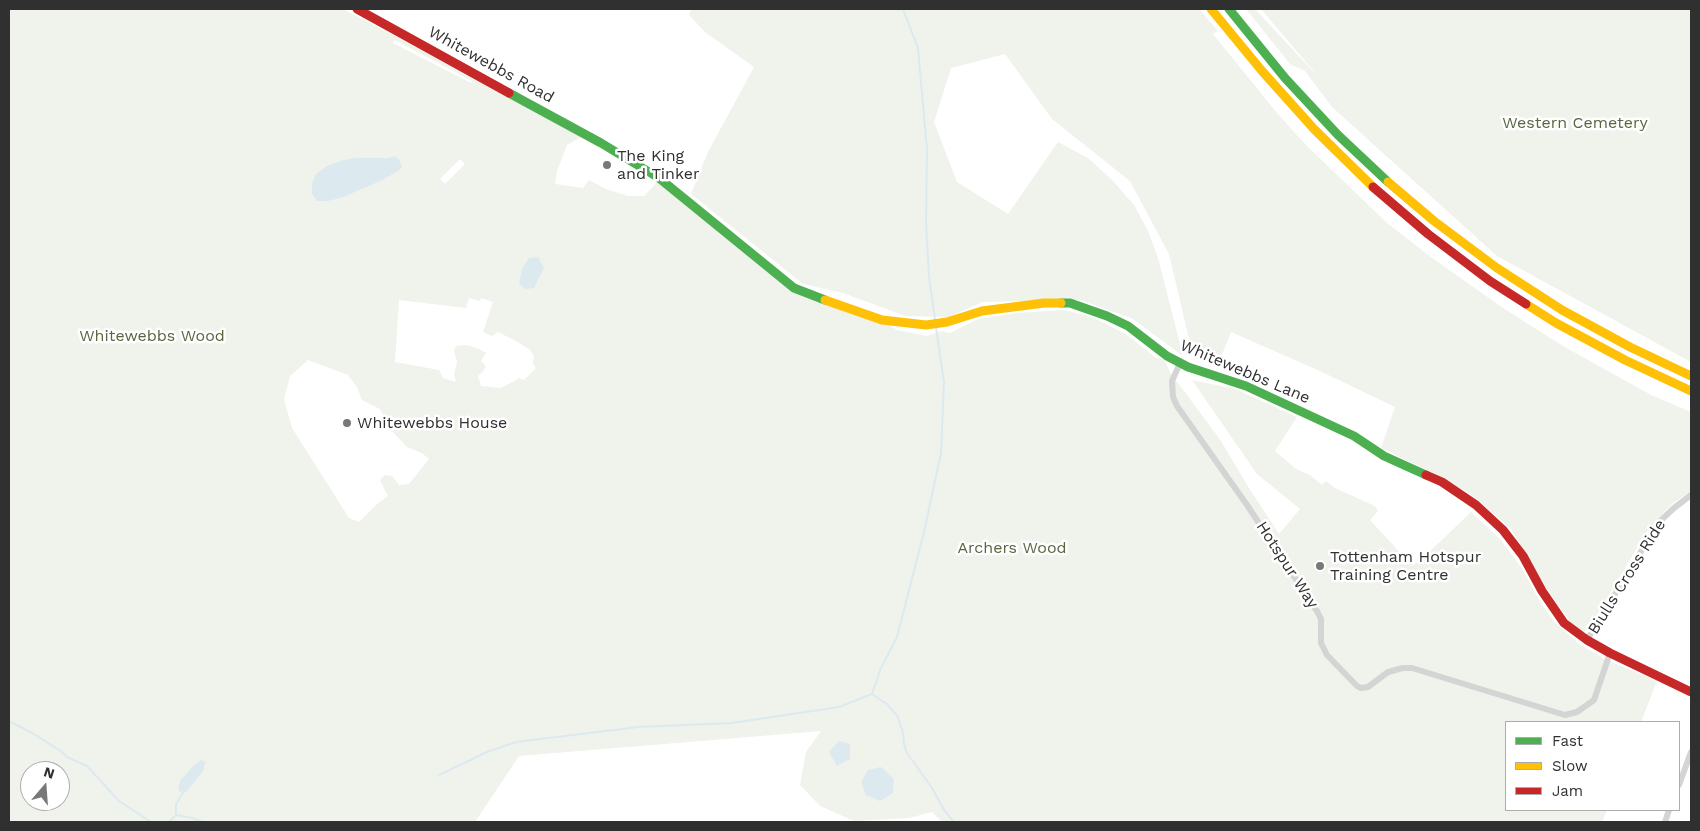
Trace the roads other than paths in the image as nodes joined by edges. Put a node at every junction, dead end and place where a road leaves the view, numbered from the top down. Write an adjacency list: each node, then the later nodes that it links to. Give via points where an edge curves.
1 (357, 9): 4 (main road, Whitewebbs Road)
2 (1211, 9): 7 (main road, via 1314,130 1421,229 1556,323)
3 (1229, 9): 6 (main road, via 1338,135 1434,221 1497,268 1562,310)
4 (610, 148): 5 (main road, Whitewebbs Lane, via 659,178 794,288 817,297 882,320 926,324 948,322 982,311 1070,303 1128,326)
5 (1180, 363): 9 (main road, Whitewebbs Lane, via 1246,386 1354,436 1384,456 1442,482 1476,505 1503,530 1523,556 1564,623); 10 (street, Hotspur Way, via 1172,381 1177,406 1317,610 1321,619 1321,643 1327,655 1357,686 1368,687 1388,672 1412,668 1565,715 1577,712 1594,700)
6 (1691, 376)
7 (1691, 392)
8 (1691, 495): 9 (street, Biulls Cross Ride, via 1659,522)
9 (1587, 640): 10 (main road, Whitewebbs Lane)
10 (1610, 653): 11 (main road, Whitewebbs Lane)
11 (1690, 691)
12 (1691, 752): 13 (street)
13 (1680, 782)

